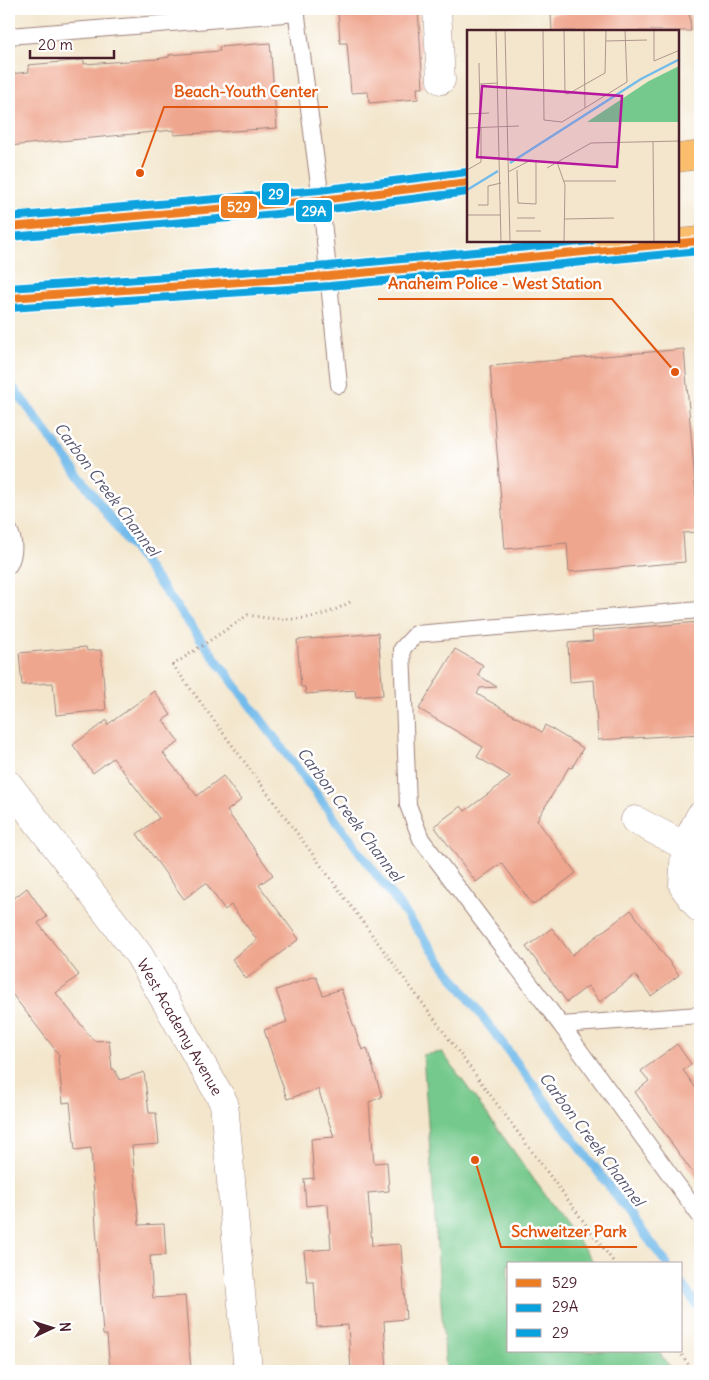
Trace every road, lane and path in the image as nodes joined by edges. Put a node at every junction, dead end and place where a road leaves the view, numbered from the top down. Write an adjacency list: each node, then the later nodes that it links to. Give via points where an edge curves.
1 (436, 9): 4 (street)
2 (296, 11): 3 (lane); 8 (lane)
3 (9, 36)
4 (441, 80)
5 (700, 155): 6 (main road)
6 (679, 158)
7 (467, 182): 8 (main road)
8 (321, 200): 9 (main road); 11 (lane)
9 (9, 227)
10 (700, 241): 11 (main road)
11 (329, 276): 12 (main road); 13 (lane)
12 (9, 298)
13 (339, 385)
14 (9, 530): 15 (lane, via 14,543 14,556)
15 (9, 565)
16 (350, 602): 26 (path, via 317,618 273,620 248,615 174,665)
17 (700, 610): 24 (lane, via 416,634 402,649 408,805 422,839)
18 (9, 785): 28 (street, West Academy Avenue, via 139,955 224,1103)
19 (700, 816): 21 (street)
20 (635, 820): 21 (street)
21 (685, 846): 22 (street, via 684,886)
22 (700, 909)
23 (700, 1015): 24 (lane)
24 (561, 1025): 25 (lane)
25 (700, 1216)
26 (614, 1262)
27 (680, 1352): 29 (path)
28 (248, 1371)
29 (693, 1371)

